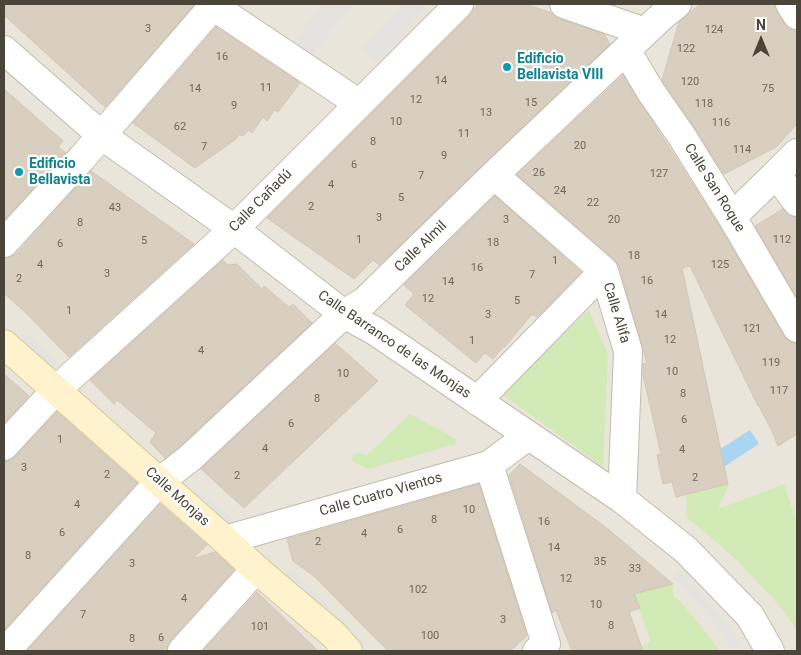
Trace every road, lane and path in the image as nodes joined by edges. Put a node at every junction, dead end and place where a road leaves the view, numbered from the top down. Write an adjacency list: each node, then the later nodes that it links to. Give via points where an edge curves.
1 (459, 4): 9 (street, Calle Cañadú)
2 (564, 4): 7 (street)
3 (677, 4): 7 (street, Calle Almil)
4 (790, 4): 6 (street)
5 (214, 5): 9 (street); 10 (street)
6 (797, 15)
7 (635, 41): 13 (street, Calle Almil); 15 (street, Calle San Roque, via 651,92)
8 (4, 50): 10 (street, Calle Barranco de las Monjas)
9 (358, 103): 16 (street, Calle Cañadú)
10 (101, 135): 16 (street, Calle Barranco de las Monjas); 17 (street)
11 (797, 153): 12 (street)
12 (776, 174): 14 (street); 15 (street)
13 (494, 175): 18 (street, Calle Alifa); 19 (street, Calle Almil, via 366,301)
14 (797, 202)
15 (732, 217): 20 (street, Calle San Roque)
16 (234, 228): 19 (street, Calle Barranco de las Monjas); 22 (street, Calle Cañadú)
17 (4, 243)
18 (604, 271): 23 (street); 28 (street, Calle Alifa, via 628,351)
19 (344, 314): 23 (street, Calle Barranco de las Monjas, via 375,331); 27 (street, Calle Almil, via 190,458)
20 (797, 328)
21 (4, 344): 22 (street, Calle Monjas)
22 (55, 390): 25 (street, Calle Cañadú); 27 (street, Calle Monjas)
23 (477, 401): 24 (street, Calle Barranco de las Monjas)
24 (528, 436): 26 (street, Calle Cuatro Vientos); 28 (street, Calle Barranco de las Monjas)
25 (4, 446)
26 (489, 465): 29 (street, Calle Cuatro Vientos); 31 (street)
27 (159, 482): 29 (street, Calle Monjas); 32 (street, Calle Almil)
28 (622, 500): 35 (street, Calle Barranco de las Monjas, via 686,550 750,616)
29 (225, 540): 30 (street, Calle Monjas)
30 (256, 569): 33 (street); 34 (street, Calle Monjas, via 334,635)
31 (544, 649)
32 (6, 651)
33 (182, 651)
34 (348, 651)
35 (770, 651)

